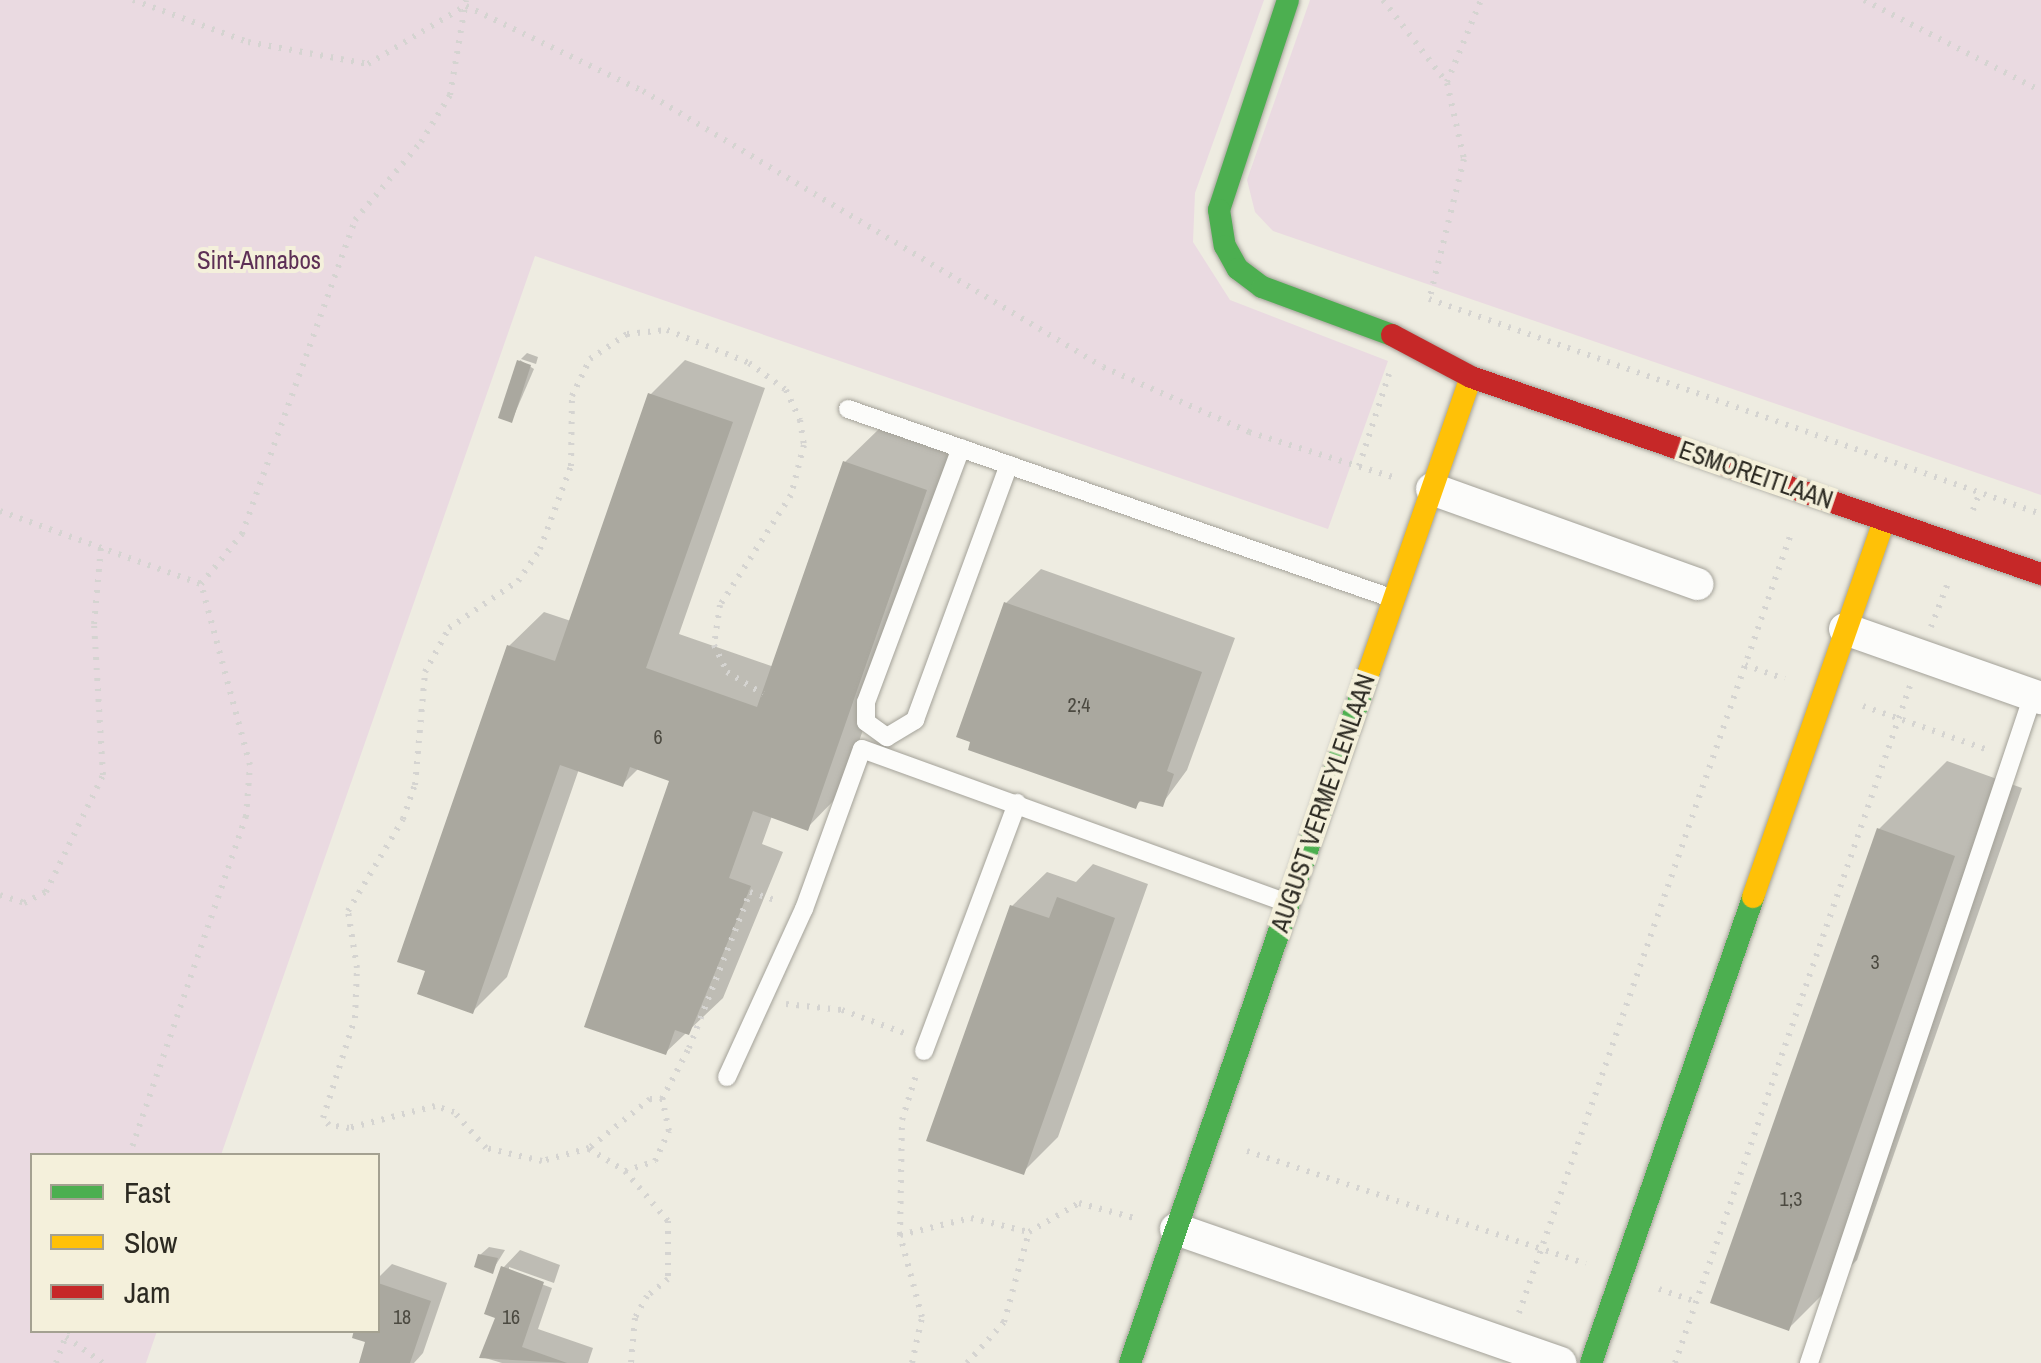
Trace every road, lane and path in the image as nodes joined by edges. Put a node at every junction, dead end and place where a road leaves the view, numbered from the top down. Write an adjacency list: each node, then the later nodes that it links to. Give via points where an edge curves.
1 (133, 0): 6 (path, via 248,42 368,64)
2 (1288, 0): 10 (street, ESMOREITLAAN, via 1226,182 1219,210 1225,246 1238,269 1262,287)
3 (1382, 0): 7 (path)
4 (1481, 0): 7 (path)
5 (1864, 0): 8 (path)
6 (466, 3): 15 (path, via 643,90 1103,367 1249,432); 25 (path, via 450,95 421,142 355,220 242,534)
7 (1447, 83): 9 (path, via 1464,159)
8 (2041, 91)
9 (1429, 299): 10 (path); 18 (path)
10 (1415, 343): 11 (street, ESMOREITLAAN); 15 (path, via 1395,357)
11 (1471, 377): 16 (street, AUGUST VERMEYLENLAAN); 17 (street, ESMOREITLAAN)
12 (848, 409): 13 (lane)
13 (961, 448): 14 (lane); 14 (lane, via 866,702 866,722 886,737 915,720)
14 (1008, 465): 27 (lane)
15 (1359, 466): 16 (path)
16 (1432, 489): 26 (street); 27 (street, AUGUST VERMEYLENLAAN)
17 (1806, 492): 21 (street, ESMOREITLAAN); 30 (path)
18 (1980, 492): 20 (path); 22 (path)
19 (0, 512): 23 (path)
20 (2041, 514)
21 (1884, 520): 22 (street, ESMOREITLAAN); 28 (street)
22 (1961, 546): 24 (street, ESMOREITLAAN); 29 (path)
23 (102, 547): 25 (path); 37 (path, via 94,624 104,775 46,892 24,903)
24 (2041, 574)
25 (201, 584): 46 (path, via 250,765 246,816)
26 (1698, 584)
27 (1394, 599): 38 (street, AUGUST VERMEYLENLAAN)
28 (1846, 629): 29 (street); 31 (street)
29 (1921, 656): 33 (street); 34 (path)
30 (1745, 665): 31 (path); 51 (path)
31 (1824, 693): 34 (path); 52 (street)
32 (762, 694): 45 (path, via 727,672 714,644 720,604 790,495 804,445 800,420 786,390 749,363 667,330 628,334 590,359 572,396 570,466 540,549 518,581 449,628 425,672 415,786 403,819 348,911 355,1018 323,1118 329,1126 349,1128 435,1106 454,1112 486,1148 542,1162)
33 (2037, 697): 35 (lane)
34 (1898, 718): 35 (path); 53 (path)
35 (2011, 758): 65 (lane)
36 (1017, 803): 38 (lane); 39 (lane, via 862,749); 41 (lane)
37 (0, 894)
38 (1288, 903): 44 (street, AUGUST VERMEYLENLAAN)
39 (804, 909): 40 (lane); 43 (path, via 750,892)
40 (762, 1002): 41 (path, via 842,1010 904,1033); 42 (lane)
41 (924, 1051): 50 (path, via 902,1120)
42 (726, 1076)
43 (662, 1099): 45 (path, via 650,1099); 47 (path, via 669,1131 655,1161)
44 (1207, 1138): 48 (street, AUGUST VERMEYLENLAAN); 51 (path)
45 (588, 1148): 47 (path)
46 (130, 1153)
47 (625, 1171): 58 (path, via 668,1221 668,1279 646,1296 634,1318)
48 (1176, 1229): 49 (path, via 1079,1203); 55 (street); 61 (street, AUGUST VERMEYLENLAAN)
49 (1029, 1232): 50 (path, via 971,1218); 60 (path, via 1004,1322)
50 (900, 1235): 59 (path, via 922,1317)
51 (1541, 1249): 52 (path); 55 (path)
52 (1621, 1276): 53 (path); 63 (street)
53 (1696, 1302): 64 (path)
54 (67, 1334): 56 (path); 57 (path)
55 (1507, 1345): 62 (street)
56 (56, 1363)
57 (102, 1363)
58 (632, 1363)
59 (912, 1363)
60 (967, 1363)
61 (1130, 1363)
62 (1560, 1363)
63 (1591, 1363)
64 (1675, 1363)
65 (1810, 1363)

